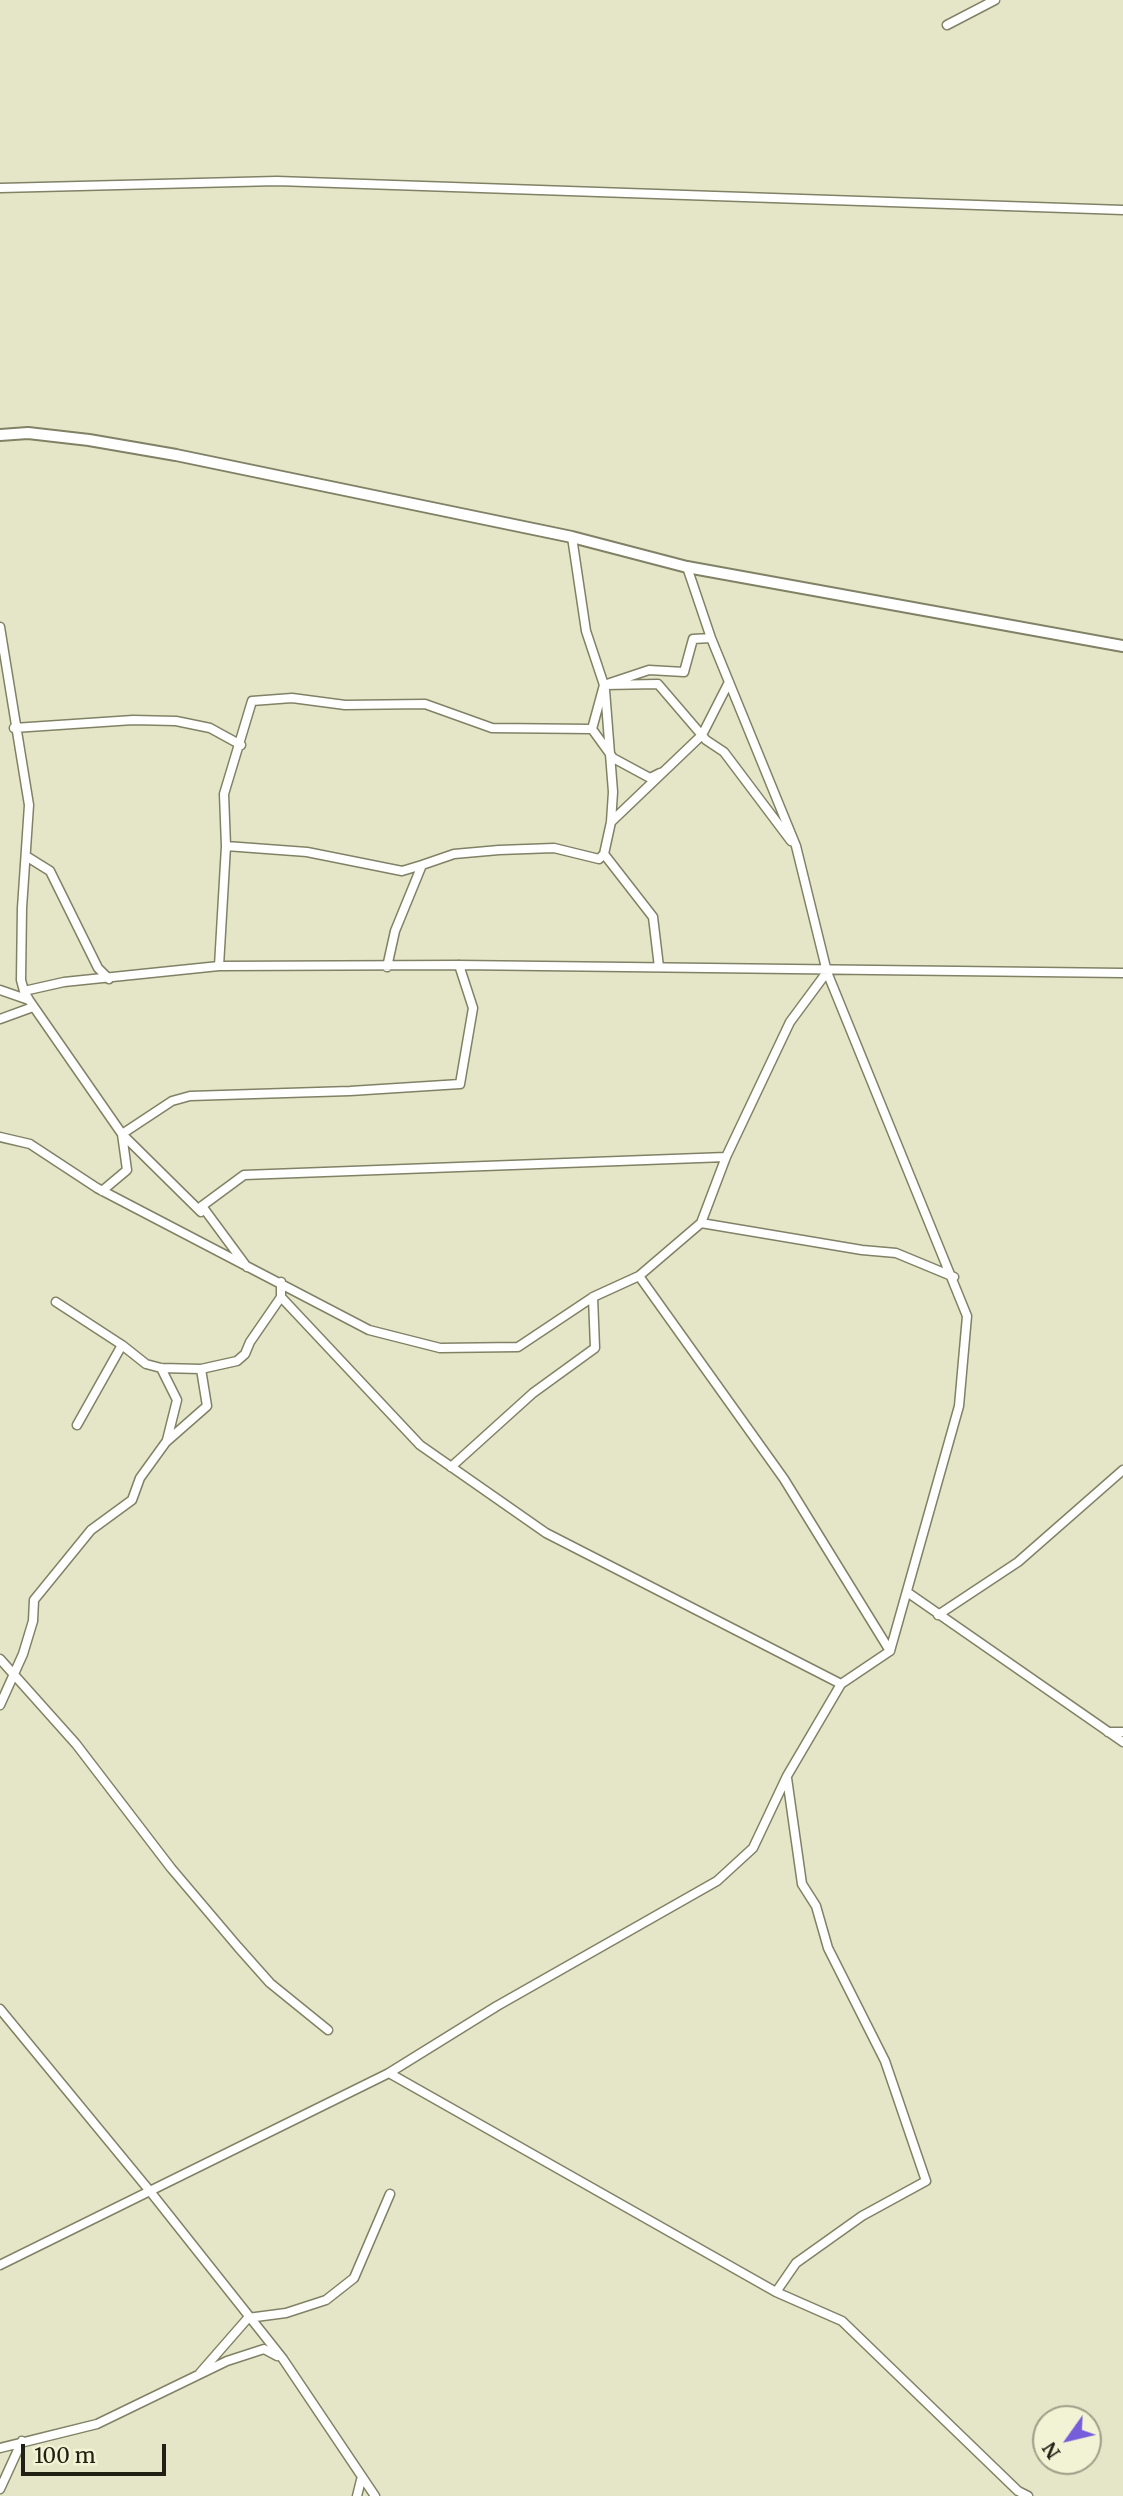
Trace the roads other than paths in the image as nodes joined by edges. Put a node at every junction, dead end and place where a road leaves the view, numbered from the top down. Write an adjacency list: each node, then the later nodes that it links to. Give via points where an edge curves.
1 (995, 0): 2 (street)
2 (947, 25)
3 (0, 188): 4 (street, via 276,181)
4 (1123, 210)
5 (0, 435): 6 (street, via 29,433 114,444)
6 (572, 537): 7 (street); 12 (street, via 586,631)
7 (687, 567): 9 (street); 10 (street)
8 (0, 627): 13 (street)
9 (711, 638): 11 (street); 12 (street, via 693,639 684,673 649,670)
10 (1123, 646)
11 (729, 682): 15 (street); 21 (street)
12 (604, 685): 14 (street); 15 (street, via 658,684); 17 (street)
13 (14, 728): 16 (street, via 176,721 210,728); 23 (street, via 29,805)
14 (592, 729): 16 (street, via 492,728 425,704 345,705 292,698 252,701); 17 (street)
15 (702, 735): 18 (street); 21 (street, via 724,752)
16 (241, 746): 20 (street, via 224,794)
17 (613, 758): 18 (street, via 650,778); 19 (street)
18 (668, 769): 19 (street)
19 (611, 822): 22 (street)
20 (226, 846): 24 (street, via 307,852 402,871); 26 (street)
21 (796, 846): 29 (street)
22 (604, 854): 24 (street, via 599,859 554,848 499,850 454,854); 28 (street, via 653,918)
23 (26, 856): 31 (street, via 50,871 98,968); 33 (street)
24 (422, 865): 27 (street, via 394,931)
25 (459, 965): 27 (street); 28 (street); 36 (street, via 473,1008 460,1084 190,1096 172,1101)
26 (219, 966): 27 (street); 31 (street)
27 (387, 967)
28 (659, 967): 29 (street)
29 (827, 971): 30 (street); 38 (street, via 790,1022); 44 (street)
30 (1123, 973)
31 (109, 979): 33 (street)
32 (0, 990): 34 (street)
33 (24, 991): 34 (street)
34 (31, 1004): 35 (street); 36 (street)
35 (0, 1019)
36 (122, 1134): 39 (street, via 127,1170); 40 (street, via 201,1212)
37 (0, 1137): 39 (street, via 30,1144)
38 (726, 1157): 40 (street, via 244,1175); 41 (street)
39 (102, 1191): 42 (street)
40 (202, 1206): 42 (street)
41 (701, 1223): 43 (street); 44 (street, via 897,1253)
42 (249, 1269): 45 (street)
43 (639, 1276): 47 (street); 58 (street, via 784,1479)
44 (954, 1277): 56 (street, via 967,1316 959,1406)
45 (281, 1282): 46 (street); 47 (street, via 369,1330 440,1348 517,1347)
46 (281, 1297): 51 (street, via 245,1354 237,1361); 54 (street, via 420,1445)
47 (593, 1297): 54 (street, via 595,1348 533,1393)
48 (56, 1303): 49 (street)
49 (122, 1345): 50 (street, via 146,1364); 52 (street)
50 (160, 1368): 51 (street); 53 (street, via 177,1400)
51 (201, 1369): 53 (street, via 207,1406)
52 (77, 1425)
53 (166, 1443): 60 (street, via 140,1478 132,1500 91,1531 34,1600 26,1643)
54 (451, 1467): 61 (street, via 546,1533)
55 (1123, 1470): 57 (street, via 1018,1562)
56 (907, 1592): 57 (street); 58 (street)
57 (938, 1615): 63 (street)
58 (891, 1651): 61 (street)
59 (0, 1659): 60 (street)
60 (12, 1673): 62 (street); 68 (street, via 76,1744 170,1868 238,1947 270,1983)
61 (841, 1684): 66 (street)
62 (0, 1705)
63 (1105, 1731): 64 (street); 65 (street)
64 (1123, 1732)
65 (1123, 1742)
66 (787, 1776): 69 (street, via 753,1848 717,1881); 73 (street, via 802,1884 816,1906 828,1948 885,2061 926,2181 862,2216 796,2263)
67 (0, 2009): 70 (street)
68 (328, 2030)
69 (389, 2073): 70 (street); 73 (street)
70 (149, 2190): 72 (street); 74 (street)
71 (390, 2194): 74 (street, via 354,2278 326,2300 286,2313)
72 (0, 2265)
73 (776, 2292): 83 (street, via 842,2321)
74 (248, 2318): 75 (street); 76 (street)
75 (283, 2359): 76 (street, via 264,2348); 79 (street)
76 (193, 2380): 77 (street, via 97,2424)
77 (22, 2441): 78 (street); 80 (street)
78 (0, 2448)
79 (361, 2480): 81 (street); 82 (street)
80 (0, 2489)
81 (358, 2496)
82 (375, 2496)
83 (1028, 2496)

